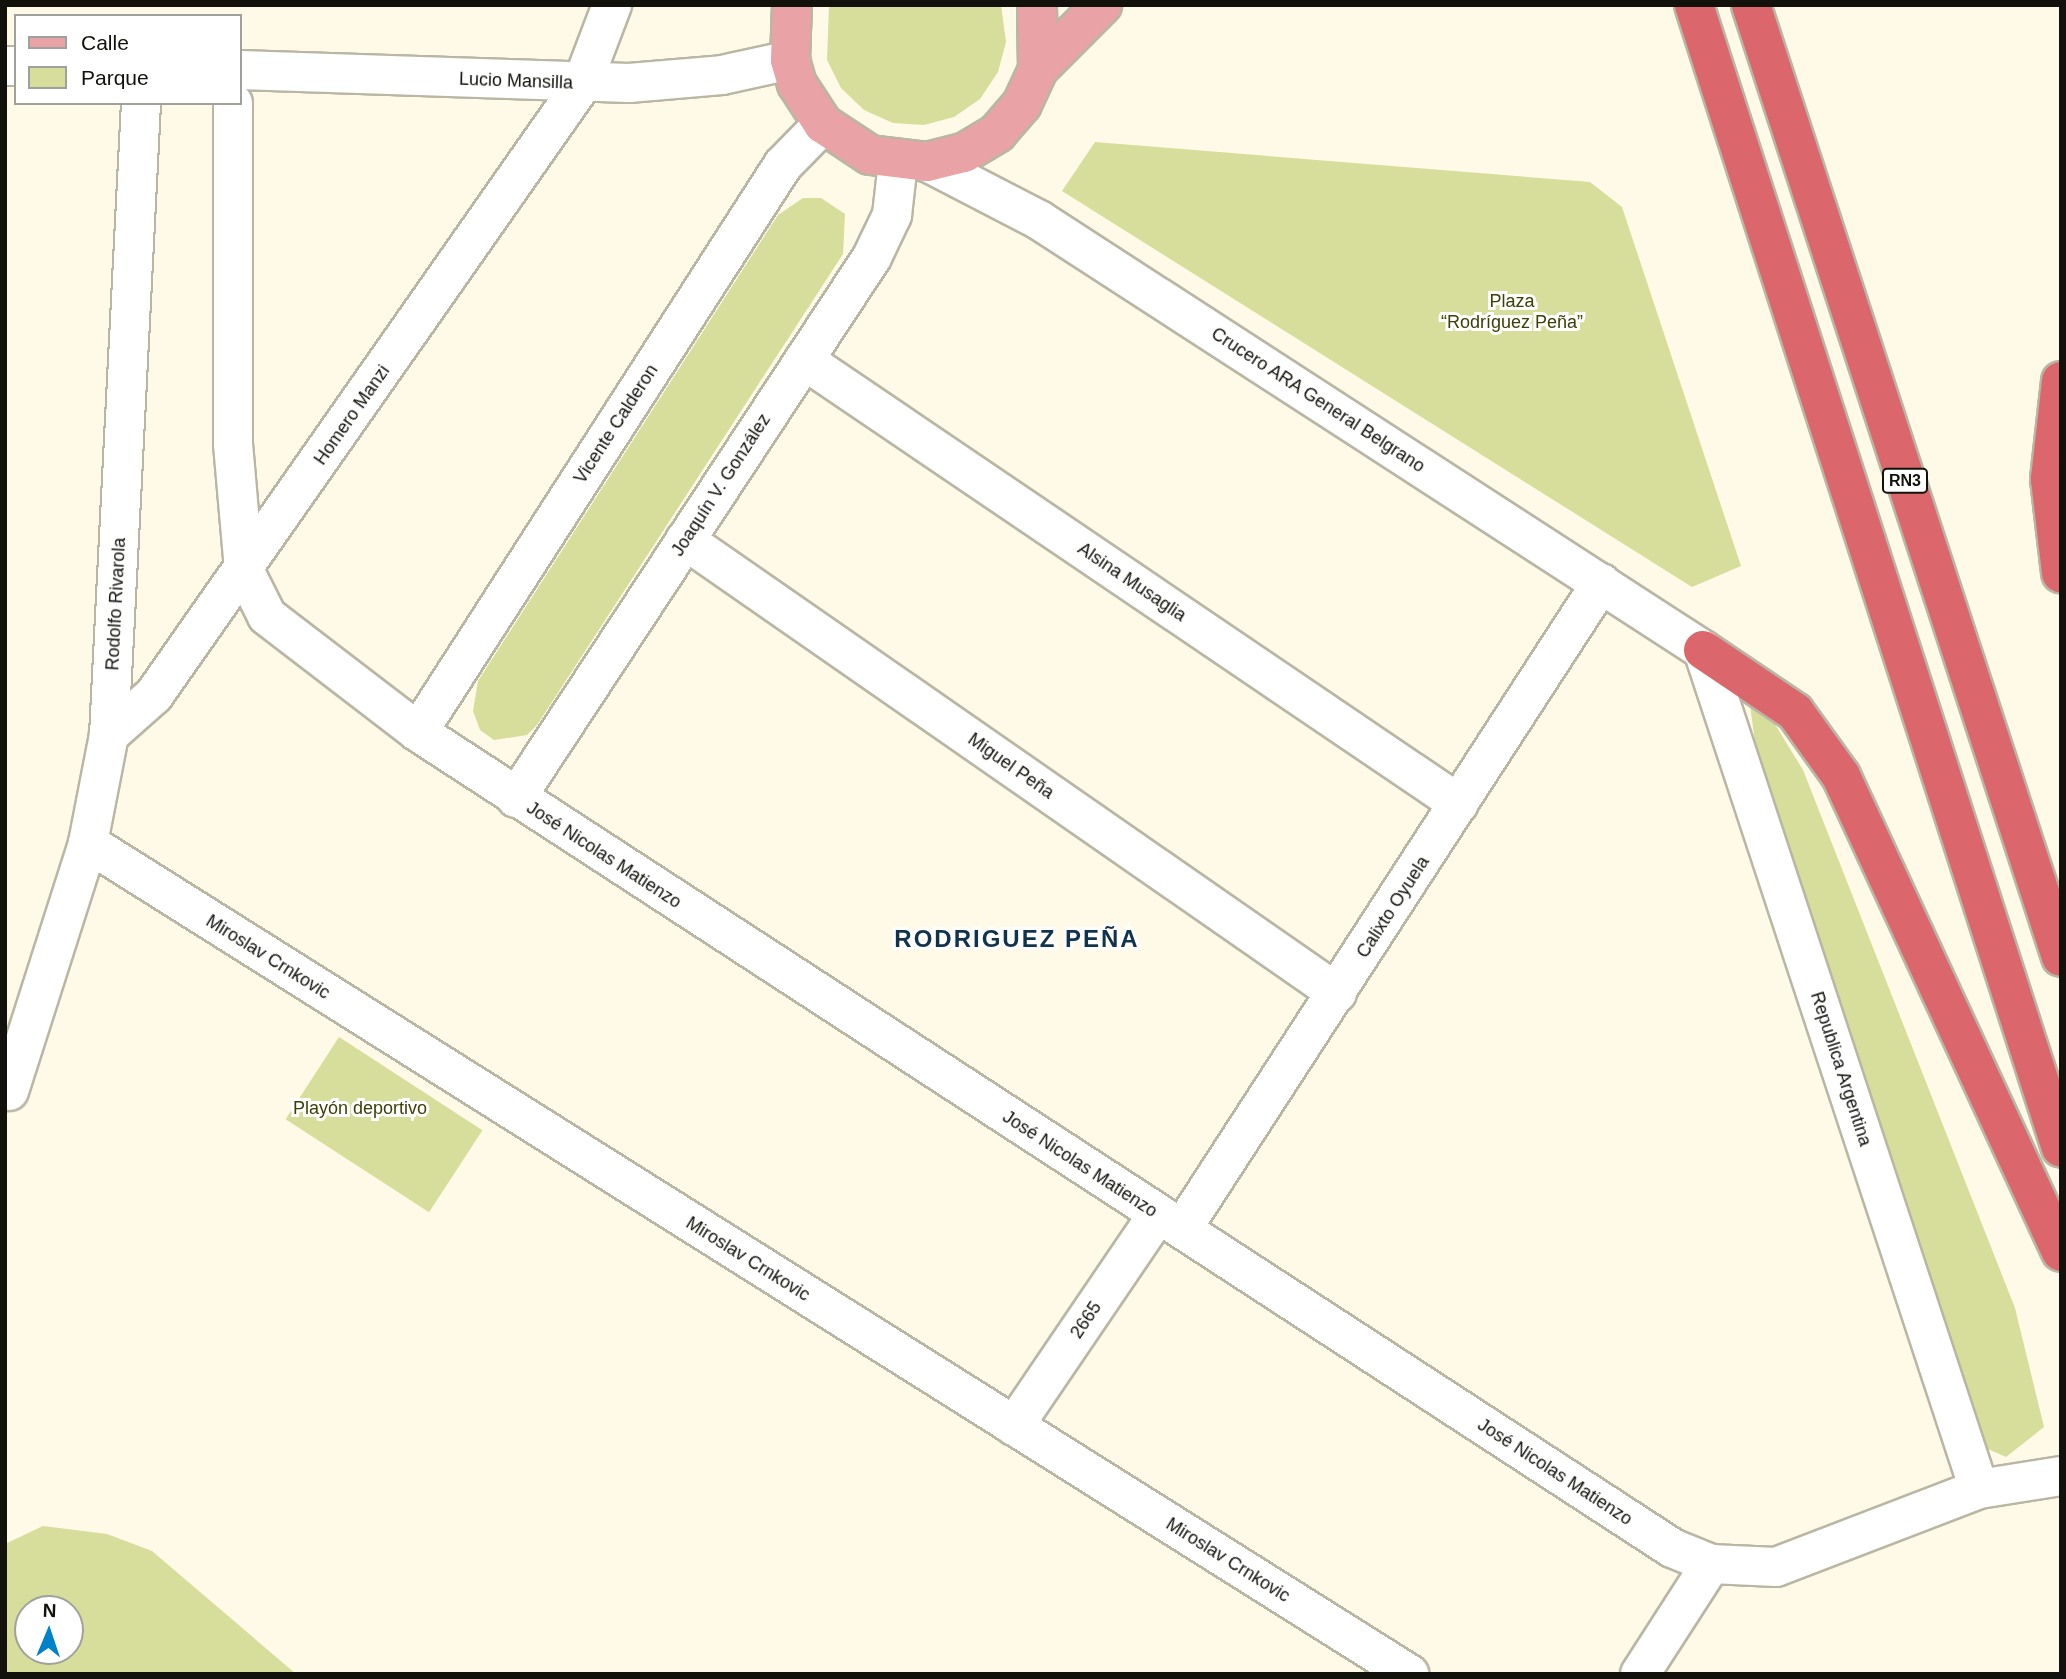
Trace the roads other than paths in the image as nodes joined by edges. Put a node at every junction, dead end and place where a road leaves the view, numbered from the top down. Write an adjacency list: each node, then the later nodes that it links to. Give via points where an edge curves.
1 (612, 5): 10 (street, Homero Manzi)
2 (792, 5): 7 (main road)
3 (1037, 5): 8 (main road)
4 (1102, 5): 8 (main road)
5 (1694, 5): 30 (highway)
6 (1751, 5): 27 (highway, RN3)
7 (790, 60): 10 (street, Lucio Mansilla, via 688,79); 13 (main road)
8 (1038, 69): 14 (main road, via 1022,104 997,133 964,153)
9 (242, 70): 10 (street, Lucio Mansilla)
10 (582, 84): 18 (street, Homero Manzi)
11 (141, 105): 23 (street, Rodolfo Rivarola)
12 (233, 105): 18 (street, via 233,444)
13 (823, 124): 14 (main road, via 862,150); 22 (street, Vicente Calderon, via 783,165)
14 (912, 162): 15 (street, Joaquín V. González, via 887,226); 20 (street, Crucero ARA General Belgrano, via 1040,220)
15 (804, 360): 17 (street, Joaquín V. González); 25 (street, Alsina Musaglia)
16 (2061, 381): 19 (highway, via 2049,479)
17 (685, 540): 24 (street, Joaquín V. González); 28 (street, Miguel Peña)
18 (244, 570): 22 (street, José Nicolas Matienzo, via 267,616); 23 (street, Homero Manzi, via 154,695)
19 (2061, 573)
20 (1601, 583): 21 (street, Crucero ARA General Belgrano); 25 (street, Calixto Oyuela)
21 (1703, 650): 32 (highway, via 1795,712 1841,776); 35 (street, Republica Argentina)
22 (418, 732): 24 (street, José Nicolas Matienzo)
23 (109, 734): 26 (street, Rodolfo Rivarola)
24 (516, 798): 31 (street, José Nicolas Matienzo)
25 (1459, 804): 28 (street, Calixto Oyuela)
26 (88, 843): 29 (street, Rodolfo Rivarola); 33 (street, Miroslav Crnkovic)
27 (2061, 957)
28 (1337, 993): 31 (street, Calixto Oyuela)
29 (9, 1091)
30 (2061, 1148)
31 (1170, 1222): 33 (street, 2665); 36 (street, José Nicolas Matienzo, via 1672,1548)
32 (2061, 1252)
33 (1014, 1426): 37 (street, Miroslav Crnkovic)
34 (2061, 1476): 35 (street, José Nicolas Matienzo)
35 (1979, 1489): 36 (street, José Nicolas Matienzo, via 1776,1567)
36 (1711, 1564): 38 (street)
37 (1409, 1674)
38 (1640, 1674)

